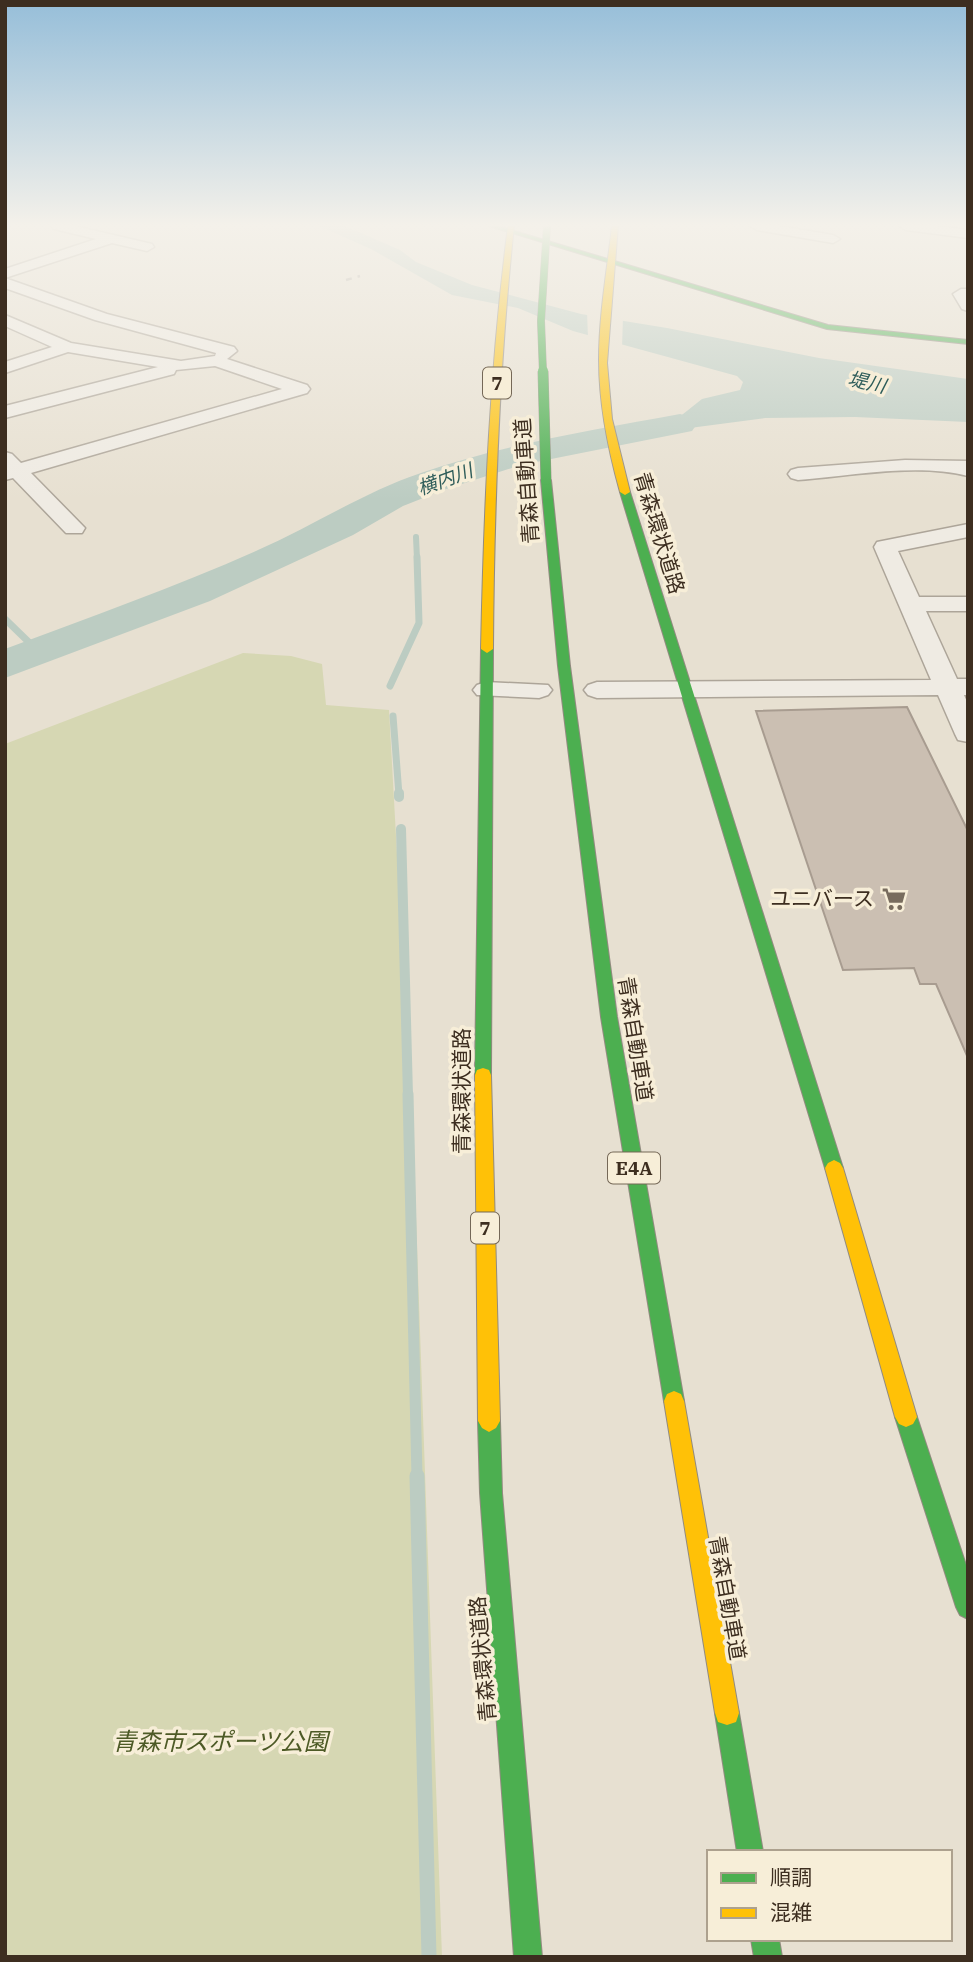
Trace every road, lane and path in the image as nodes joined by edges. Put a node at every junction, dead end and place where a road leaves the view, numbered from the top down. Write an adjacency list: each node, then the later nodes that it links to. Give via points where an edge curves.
1 (103, 318): 9 (street, via 228,351)
2 (500, 318): 22 (main road, 青森環状道路 / 7, via 488,499)
3 (542, 318): 27 (main road, 青森自動車道 / E4A, bridge, via 546,480 564,666 609,1017)
4 (606, 318): 21 (main road, 青森環状道路, via 603,346 615,460)
5 (795, 318): 7 (main road, via 847,331)
6 (5, 320): 8 (street)
7 (968, 342)
8 (67, 347): 10 (street); 11 (street)
9 (216, 361): 10 (street); 13 (street, via 302,389)
10 (181, 366): 12 (street)
11 (5, 368)
12 (5, 412)
13 (10, 467): 16 (street)
14 (967, 467): 15 (street, via 905,466)
15 (798, 474)
16 (74, 528)
17 (968, 530): 18 (street, via 885,547)
18 (912, 604): 19 (street); 20 (street)
19 (968, 604)
20 (958, 687): 21 (street); 25 (street)
21 (687, 689): 24 (street); 26 (main road, 青森環状道路, via 833,1163 889,1366)
22 (486, 690): 23 (street); 28 (main road, 青森環状道路 / 7, via 482,1130 491,1493)
23 (539, 690)
24 (597, 690)
25 (968, 734)
26 (968, 1607)
27 (750, 1850)
28 (528, 1957)

